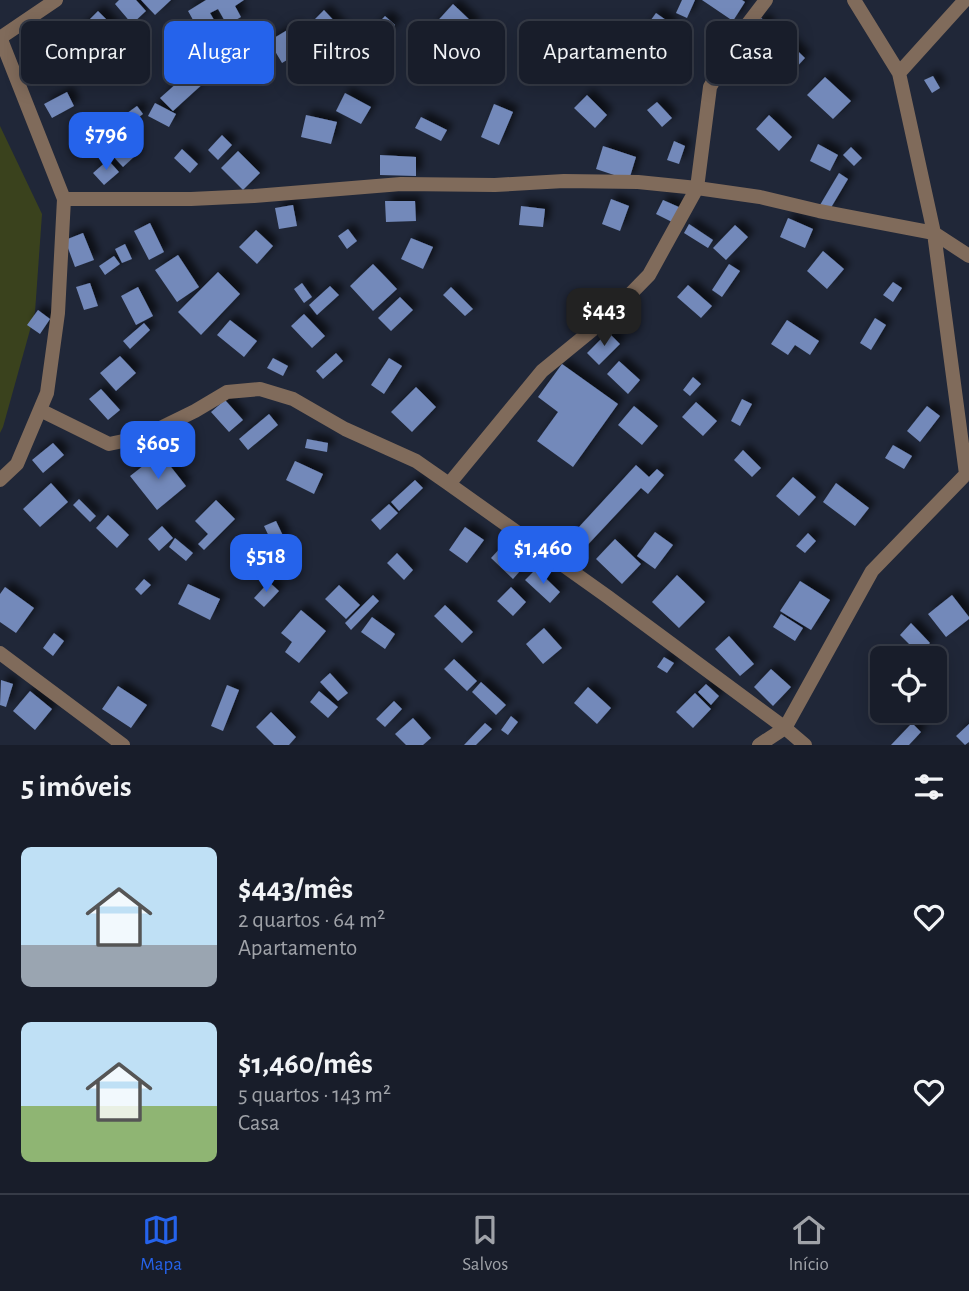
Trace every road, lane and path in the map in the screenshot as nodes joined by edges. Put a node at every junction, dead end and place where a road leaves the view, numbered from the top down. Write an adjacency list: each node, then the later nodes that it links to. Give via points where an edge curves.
1 (56, 0): 5 (street)
2 (766, 0): 7 (street, via 710,87)
3 (855, 0): 6 (street)
4 (965, 0): 6 (street)
5 (0, 38): 8 (street)
6 (899, 73): 9 (street)
7 (697, 188): 8 (street, via 564,181 401,184 191,199); 9 (street); 14 (street, via 649,275 608,317 542,371)
8 (64, 199): 11 (street, via 58,313 47,393)
9 (934, 233): 10 (street); 12 (street)
10 (969, 256)
11 (40, 410): 13 (street, via 17,464); 14 (street, via 109,444 142,437 227,392 260,389 293,399 416,461)
12 (968, 472): 16 (street, via 872,571)
13 (0, 480)
14 (449, 484): 16 (street)
15 (0, 653): 17 (street)
16 (785, 728): 18 (street); 19 (street)
17 (123, 745)
18 (760, 745)
19 (804, 745)

